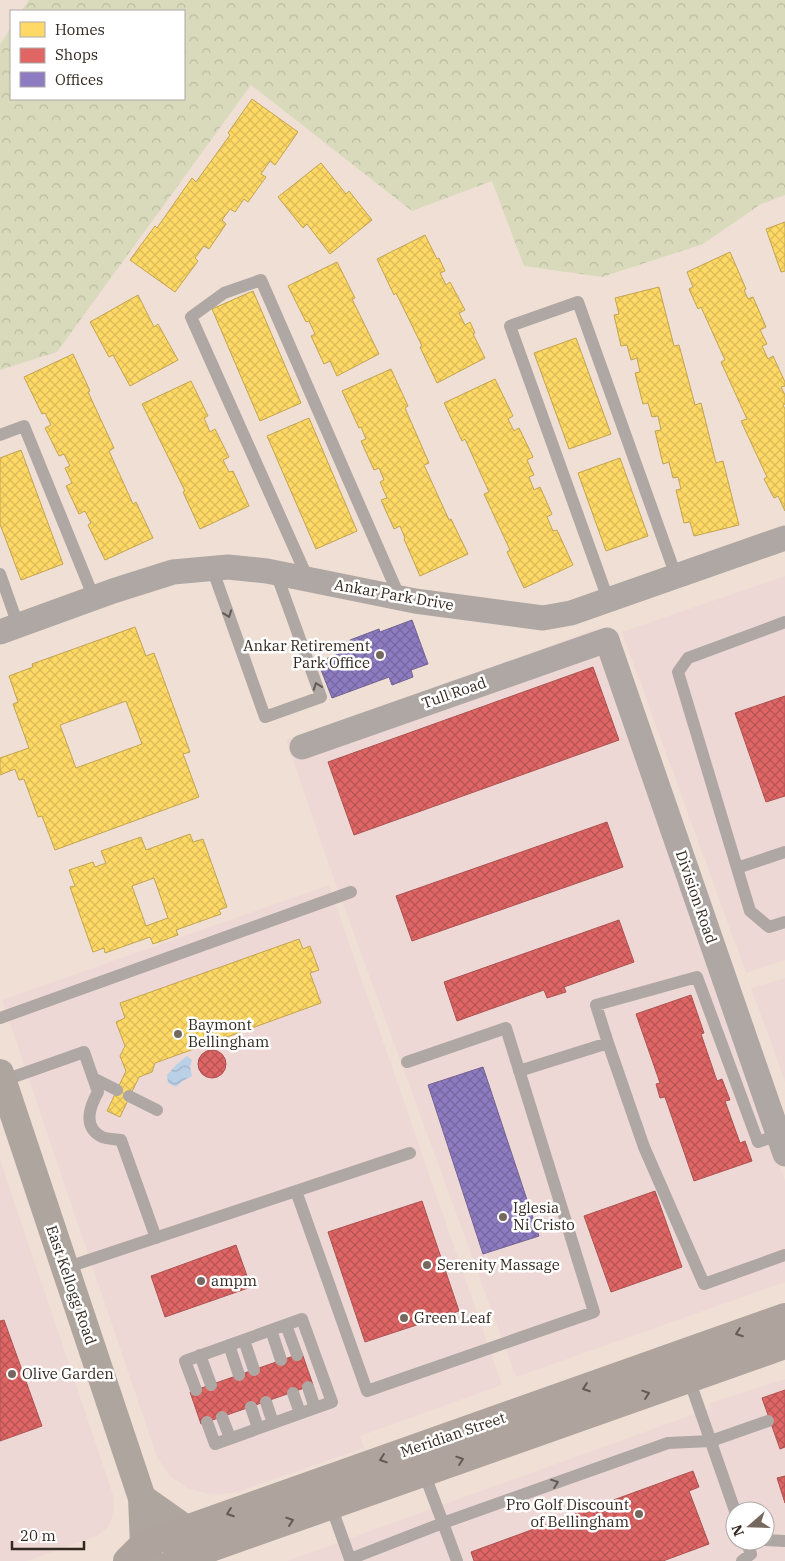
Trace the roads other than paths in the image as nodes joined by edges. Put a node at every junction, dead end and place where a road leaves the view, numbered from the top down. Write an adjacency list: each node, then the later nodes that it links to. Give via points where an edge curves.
1 (0, 434): 8 (lane, via 24,426)
2 (785, 538): 6 (street, Ankar Park Drive)
3 (212, 568): 4 (street, Ankar Park Drive); 4 (lane, one-way to 4, via 265,717 321,697); 8 (street, Ankar Park Drive, via 173,572)
4 (276, 573): 7 (street, Ankar Park Drive)
5 (0, 574): 12 (lane)
6 (676, 576): 10 (street, Ankar Park Drive); 10 (lane, via 578,302 510,326)
7 (308, 579): 9 (street, Ankar Park Drive); 9 (lane, via 191,317 224,293 261,280)
8 (94, 598): 12 (street, Ankar Park Drive)
9 (400, 598): 10 (street, Ankar Park Drive, via 543,618 571,613)
10 (608, 600)
11 (785, 622): 16 (lane, via 688,658 678,672)
12 (9, 628)
13 (607, 640): 14 (street, Tull Road); 28 (street, Division Road)
14 (302, 747)
15 (785, 852): 16 (lane)
16 (737, 868): 18 (lane, via 750,911 769,927)
17 (351, 892): 19 (lane)
18 (785, 922)
19 (0, 1018)
20 (608, 1043): 22 (lane); 28 (lane, via 596,1005 697,977 758,1142); 32 (lane, via 644,1147 704,1284)
21 (407, 1062): 22 (lane, via 506,1028)
22 (519, 1071): 30 (lane, via 594,1312 367,1390)
23 (1, 1076): 24 (lane, via 84,1052); 33 (street, East Kellogg Road)
24 (93, 1078): 25 (lane); 31 (lane, via 98,1092 89,1111 92,1128 102,1137 121,1140)
25 (117, 1090)
26 (130, 1096): 27 (lane)
27 (157, 1110)
28 (782, 1144)
29 (410, 1153): 30 (lane)
30 (296, 1191): 31 (lane)
31 (156, 1238): 33 (lane)
32 (785, 1255)
33 (65, 1268): 62 (street, East Kellogg Road)
34 (785, 1317): 66 (highway, Meridian Street, one-way to 66)
35 (286, 1325): 36 (lane); 40 (lane); 52 (lane, via 302,1319 332,1402)
36 (271, 1330): 37 (lane); 42 (lane)
37 (244, 1340): 38 (lane); 43 (lane)
38 (229, 1345): 41 (lane); 44 (lane)
39 (785, 1345): 45 (highway, Meridian Street)
40 (296, 1355)
41 (200, 1356): 46 (lane); 48 (lane, via 186,1361)
42 (281, 1360)
43 (254, 1370)
44 (239, 1375)
45 (689, 1379): 60 (lane); 61 (highway, Meridian Street, one-way to 45)
46 (211, 1385)
47 (308, 1387): 52 (lane)
48 (196, 1390)
49 (293, 1393): 53 (lane)
50 (266, 1402): 57 (lane)
51 (251, 1407): 58 (lane)
52 (315, 1408): 53 (lane)
53 (300, 1413): 57 (lane)
54 (222, 1417): 59 (lane)
55 (768, 1421): 60 (lane)
56 (207, 1422): 59 (lane, via 214,1444)
57 (273, 1423): 58 (lane)
58 (258, 1428): 59 (lane)
59 (230, 1438)
60 (711, 1441): 63 (lane); 65 (lane, one-way to 60, via 668,1443)
61 (424, 1473): 64 (highway, Meridian Street); 65 (lane)
62 (142, 1498): 66 (street); 68 (street, East Kellogg Road)
63 (732, 1501)
64 (331, 1506): 66 (highway, Meridian Street, one-way to 64); 69 (lane)
65 (443, 1523): 69 (lane); 70 (lane)
66 (188, 1551): 68 (highway, Meridian Street)
67 (750, 1551): 71 (lane, via 751,1554)
68 (140, 1555)
69 (351, 1560)
70 (457, 1561)
71 (742, 1561)

